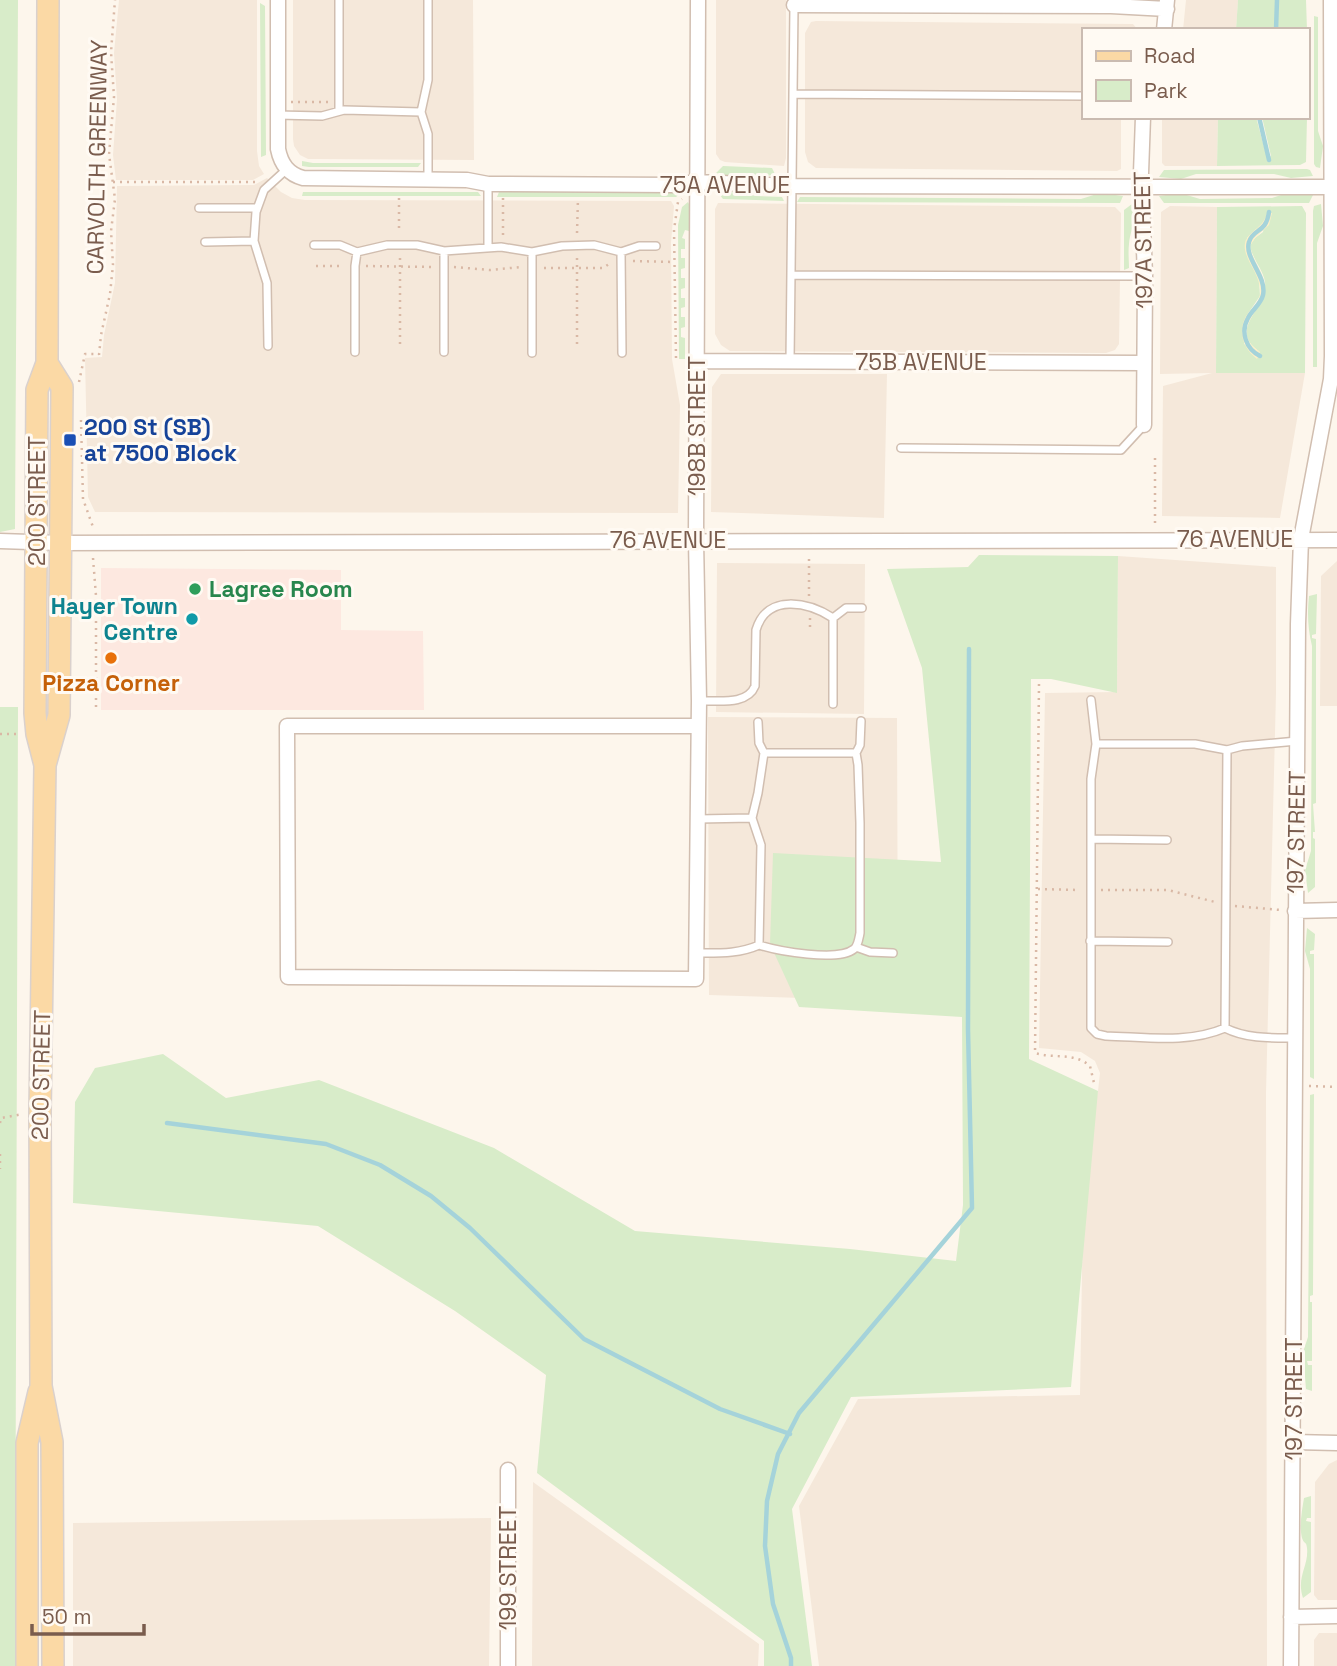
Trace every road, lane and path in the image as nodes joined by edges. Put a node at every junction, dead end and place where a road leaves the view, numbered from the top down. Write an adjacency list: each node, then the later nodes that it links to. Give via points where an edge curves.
1 (48, 0): 72 (main road, 200 STREET)
2 (115, 0): 22 (path, CARVOLTH GREENWAY, via 109,154)
3 (278, 0): 17 (street)
4 (339, 0): 15 (lane)
5 (428, 0): 16 (lane, via 428,80)
6 (698, 0): 23 (street, 198B STREET)
7 (1331, 0): 27 (street, 197 STREET)
8 (794, 3): 9 (street); 11 (lane)
9 (1167, 4): 10 (street)
10 (1164, 28)
11 (794, 94): 12 (lane); 25 (lane)
12 (1082, 96)
13 (291, 102): 14 (path)
14 (332, 102)
15 (339, 111): 16 (lane); 17 (lane, via 322,116)
16 (421, 112): 21 (lane, via 428,134)
17 (277, 115): 19 (street, via 278,149)
18 (1143, 119): 26 (street, 197A STREET)
19 (287, 169): 21 (street, 75A AVENUE, via 297,177 312,179); 33 (lane, via 264,190)
20 (261, 178): 22 (path, via 254,182)
21 (428, 180): 24 (street, 75A AVENUE)
22 (113, 182): 74 (path, CARVOLTH GREENWAY, via 111,283 99,355 85,354)
23 (697, 182): 24 (street, 75A AVENUE); 25 (street, 75A AVENUE); 70 (street, 198B STREET)
24 (488, 184): 41 (lane)
25 (793, 186): 26 (street, 75A AVENUE); 60 (lane)
26 (1142, 186): 27 (street, 75A AVENUE); 61 (street, 197A STREET)
27 (1333, 187): 81 (street, 197 STREET, via 1331,379)
28 (684, 197): 50 (path, via 678,202 674,230)
29 (399, 198): 35 (path)
30 (503, 198): 34 (path)
31 (578, 198): 36 (path)
32 (200, 208): 33 (lane)
33 (257, 208): 37 (lane)
34 (503, 235)
35 (400, 238)
36 (577, 239)
37 (254, 241): 38 (lane); 64 (lane, via 267,283)
38 (205, 243)
39 (314, 245): 43 (lane, via 340,245)
40 (656, 246): 45 (lane)
41 (488, 247): 42 (lane); 44 (lane)
42 (444, 251): 43 (lane, via 387,245); 66 (lane)
43 (357, 252): 65 (lane)
44 (532, 252): 45 (lane, via 594,245); 67 (lane)
45 (621, 252): 68 (lane)
46 (400, 253): 54 (path)
47 (577, 253): 59 (path)
48 (630, 261): 50 (path)
49 (612, 262): 59 (path, via 603,268)
50 (676, 262): 69 (path)
51 (316, 266): 53 (path)
52 (363, 266): 54 (path)
53 (348, 267)
54 (400, 267): 55 (path); 62 (path)
55 (436, 267)
56 (453, 267): 57 (path)
57 (524, 267)
58 (541, 267): 59 (path)
59 (577, 268): 63 (path)
60 (791, 275): 61 (lane); 71 (lane)
61 (1145, 276): 73 (street, 197A STREET)
62 (400, 344)
63 (577, 344)
64 (268, 346)
65 (355, 352)
66 (444, 352)
67 (532, 353)
68 (622, 353)
69 (676, 358)
70 (698, 361): 71 (street, 75B AVENUE); 82 (street, 198B STREET)
71 (790, 362): 73 (street, 75B AVENUE)
72 (47, 363): 85 (main road, 200 STREET, via 37,390); 86 (main road, 200 STREET, via 62,387)
73 (1144, 363): 76 (street, 197A STREET)
74 (79, 384)
75 (81, 416): 80 (path, via 83,499)
76 (1144, 425): 77 (lane, via 1121,450)
77 (901, 448)
78 (1155, 456): 79 (path)
79 (1155, 523)
80 (93, 527)
81 (1301, 539): 82 (street, 76 AVENUE); 83 (street, 76 AVENUE); 101 (street, 197 STREET)
82 (696, 540): 86 (street, 76 AVENUE); 95 (street, 198B STREET)
83 (1337, 540)
84 (0, 541): 85 (street, 76 AVENUE)
85 (37, 541): 86 (street, 76 AVENUE); 106 (main road, 200 STREET, via 35,713)
86 (60, 543): 106 (main road, 200 STREET, via 59,715)
87 (93, 558): 97 (path)
88 (810, 559): 89 (path)
89 (810, 607): 91 (lane); 92 (path); 95 (lane, via 772,607 764,612 756,630 755,686 746,698)
90 (862, 607): 91 (lane, via 846,608)
91 (833, 618): 96 (lane)
92 (810, 630)
93 (1040, 684): 111 (path)
94 (1091, 700): 102 (lane)
95 (699, 701): 100 (street, 198B STREET)
96 (833, 704)
97 (96, 709)
98 (861, 721): 105 (lane)
99 (758, 722): 104 (lane)
100 (698, 726): 108 (street, 198B STREET); 120 (street, 198B STREET, via 287,726 288,976 696,979)
101 (1297, 741): 103 (lane); 115 (street, 197 STREET)
102 (1096, 744): 103 (lane, via 1195,744); 109 (lane, via 1091,779)
103 (1227, 750): 113 (lane)
104 (764, 753): 105 (lane); 107 (lane)
105 (856, 753): 119 (lane, via 860,933)
106 (45, 765): 127 (main road, 200 STREET)
107 (752, 818): 108 (lane); 118 (lane, via 762,853)
108 (698, 819): 120 (street, 198B STREET)
109 (1092, 839): 110 (lane); 112 (lane)
110 (1167, 840)
111 (1037, 889): 112 (path); 124 (path, via 1035,1053 1078,1058 1090,1066)
112 (1091, 890): 113 (path, via 1168,890); 116 (lane)
113 (1226, 905): 115 (path); 122 (lane)
114 (1337, 910): 115 (street)
115 (1295, 911): 123 (street, 197 STREET)
116 (1090, 941): 117 (lane); 122 (lane, via 1091,1028 1097,1034 1190,1038)
117 (1168, 942)
118 (759, 945): 119 (lane, via 795,954 827,954); 120 (lane, via 734,953)
119 (856, 947): 121 (lane)
120 (697, 953)
121 (893, 953)
122 (1225, 1028): 123 (lane, via 1259,1038)
123 (1296, 1038): 125 (street, 197 STREET)
124 (1094, 1083)
125 (1296, 1086): 126 (path); 132 (street, 197 STREET)
126 (1337, 1087)
127 (40, 1113): 128 (path, via 9,1115); 131 (main road, 200 STREET)
128 (0, 1123)
129 (0, 1154): 130 (path)
130 (0, 1169)
131 (41, 1387): 137 (main road, 200 STREET, via 27,1443); 138 (main road, 200 STREET, via 52,1442)
132 (1294, 1442): 133 (street); 136 (street, 197 STREET)
133 (1337, 1443)
134 (508, 1470): 139 (street, 199 STREET)
135 (1337, 1616): 136 (street)
136 (1291, 1617): 140 (street, 197 STREET)
137 (27, 1666)
138 (52, 1666)
139 (508, 1666)
140 (1291, 1666)

